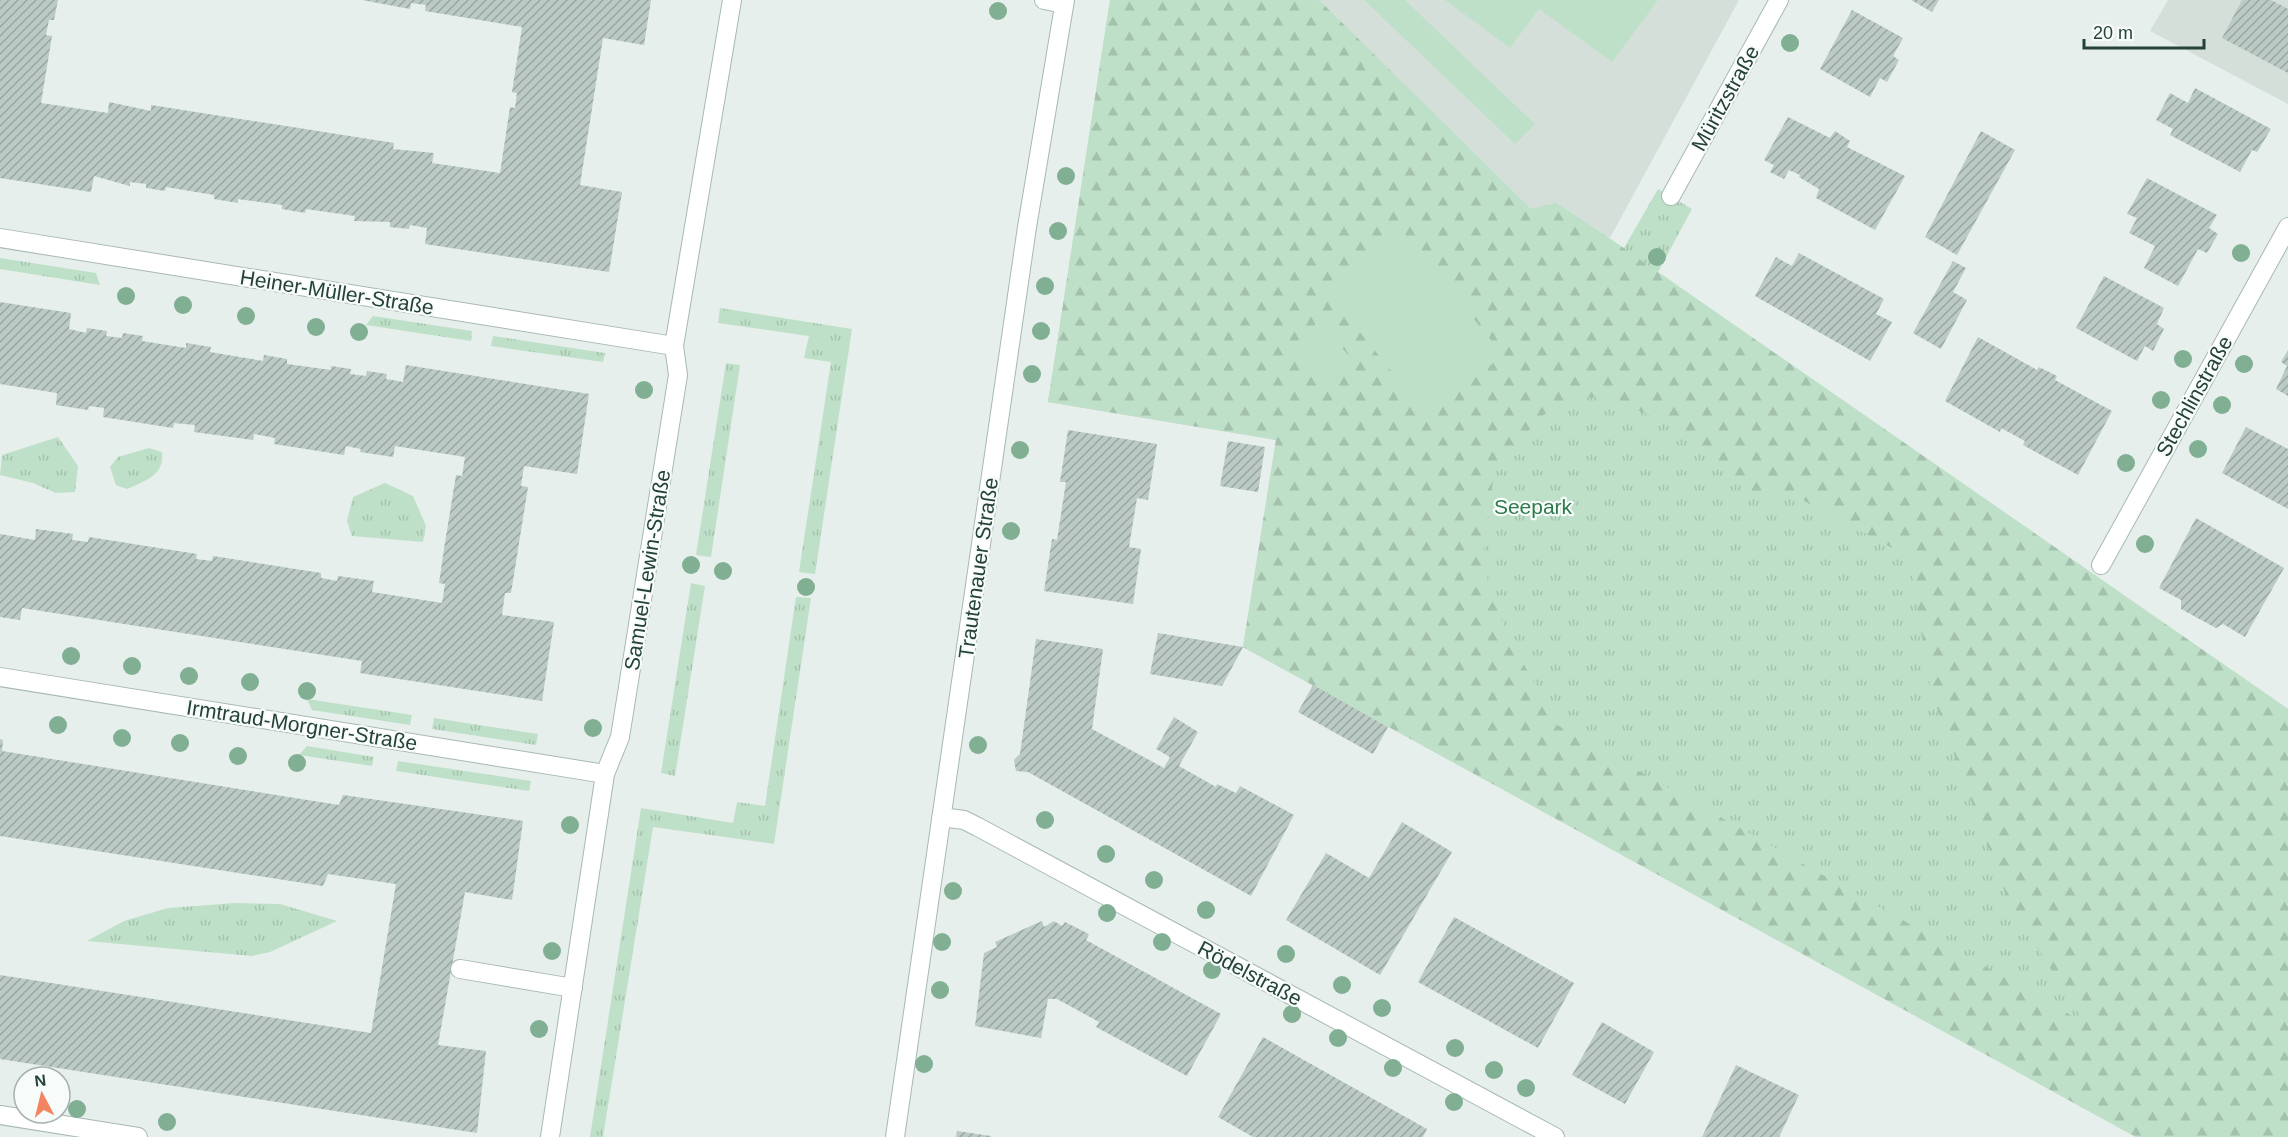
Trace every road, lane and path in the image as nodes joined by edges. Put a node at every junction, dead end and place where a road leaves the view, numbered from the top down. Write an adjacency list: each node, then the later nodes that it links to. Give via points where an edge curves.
1 (732, 0): 8 (street, Samuel-Lewin-Straße)
2 (1044, 0): 4 (street)
3 (1779, 0): 5 (street, Müritzstraße)
4 (1065, 2): 12 (street, Trautenauer Straße, via 1027,227)
5 (1671, 196)
6 (2288, 227): 9 (street, Stechlinstraße)
7 (0, 238): 8 (street, Heiner-Müller-Straße)
8 (674, 346): 11 (street, Samuel-Lewin-Straße, via 678,375 620,737)
9 (2101, 565)
10 (0, 677): 11 (street, Irmtraud-Morgner-Straße)
11 (605, 774): 14 (street, Samuel-Lewin-Straße)
12 (941, 817): 18 (street, Trautenauer Straße); 19 (street, Rödelstraße, via 964,820)
13 (460, 969): 14 (street)
14 (573, 988): 17 (street, Samuel-Lewin-Straße)
15 (0, 1115): 16 (street)
16 (138, 1137)
17 (550, 1137)
18 (895, 1137)
19 (1556, 1137)

